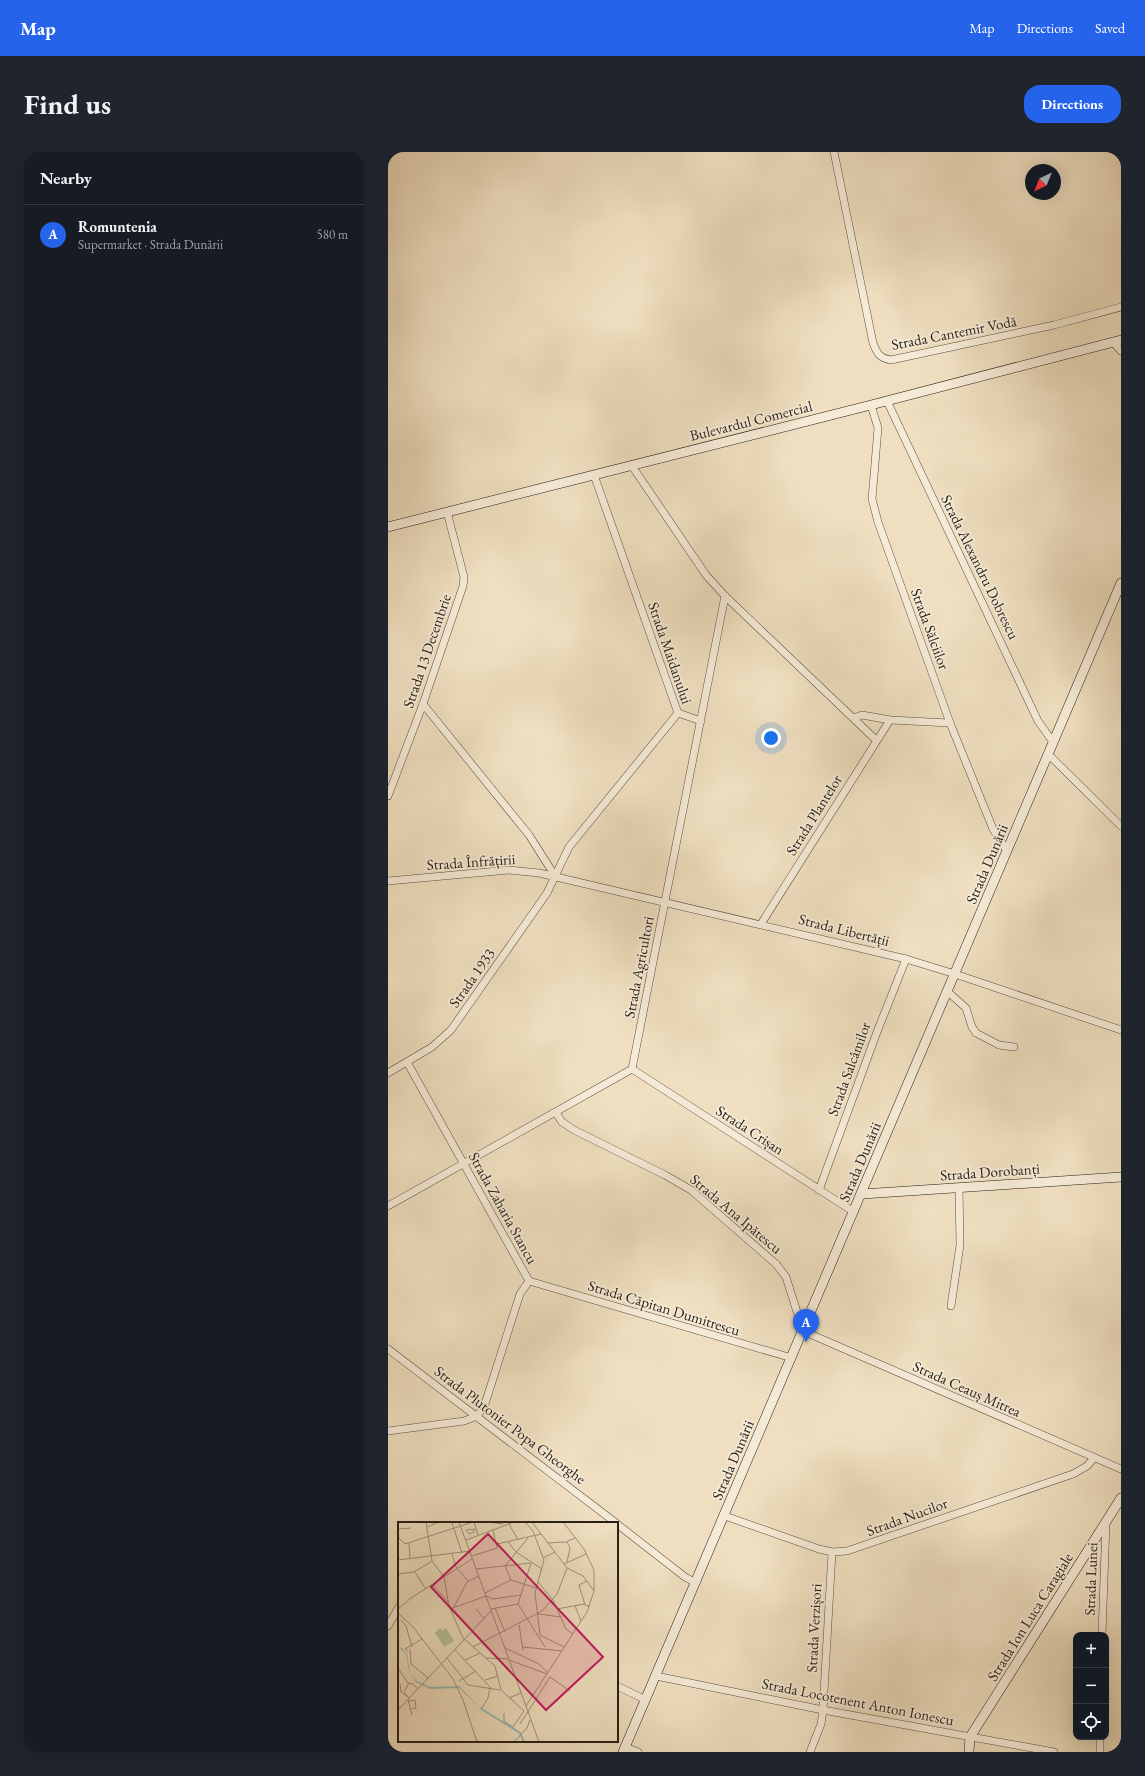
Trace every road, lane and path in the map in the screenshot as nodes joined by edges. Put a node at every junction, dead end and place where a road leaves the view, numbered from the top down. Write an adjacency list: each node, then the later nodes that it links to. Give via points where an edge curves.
1 (834, 152): 2 (street, Strada Cantemir Vodă, via 873,343 883,359 891,360 1054,325)
2 (1121, 307)
3 (1117, 341): 4 (street); 5 (main road, Bulevardul Comercial)
4 (1121, 350)
5 (887, 401): 6 (main road, Bulevardul Comercial); 20 (street, Strada Alexandru Dobrescu, via 1038,721)
6 (871, 406): 7 (main road, Bulevardul Comercial); 18 (street, Strada Sălciilor, via 878,428 872,499)
7 (632, 466): 8 (main road, Bulevardul Comercial); 12 (street, via 706,575)
8 (594, 475): 9 (main road, Bulevardul Comercial); 14 (street, Strada Maidanului)
9 (447, 512): 10 (main road, Bulevardul Comercial); 13 (street, Strada 13 Decembrie, via 464,577 463,586)
10 (388, 527)
11 (1121, 583): 20 (main road, Strada Dunării)
12 (725, 596): 15 (street); 17 (street, Strada Agricultori)
13 (423, 704): 22 (street, Strada 13 Decembrie); 26 (street, via 542,853)
14 (678, 713): 17 (street); 26 (street, Strada Maidanului, via 569,848)
15 (854, 718): 16 (street, via 862,715); 19 (street)
16 (890, 720): 18 (street); 19 (street, Strada Plantelor)
17 (701, 721): 28 (street, Strada Agricultori)
18 (950, 723): 25 (street, Strada Sălciilor, via 993,829)
19 (876, 740): 29 (street, Strada Plantelor)
20 (1053, 742): 21 (main road, Strada Dunării)
21 (1048, 754): 24 (street); 25 (main road, Strada Dunării)
22 (390, 784): 23 (street, Strada 13 Decembrie)
23 (388, 796)
24 (1121, 826)
25 (1007, 851): 31 (main road, Strada Dunării)
26 (555, 876): 27 (street, Strada Înfrățirii, via 510,870); 28 (street, Strada Libertății); 35 (street, Strada 1933, via 548,893 451,1030 432,1047)
27 (388, 881)
28 (665, 901): 29 (street, Strada Libertății); 36 (street, Strada Agricultori)
29 (761, 924): 30 (street, Strada Libertății)
30 (906, 959): 31 (street, Strada Libertății); 42 (street, Strada Salcâmilor)
31 (955, 974): 32 (main road, Strada Dunării); 33 (street, Strada Libertății)
32 (948, 992): 34 (street, via 966,1008 976,1033 999,1045); 43 (main road, Strada Dunării)
33 (1121, 1030)
34 (1014, 1047)
35 (407, 1062): 37 (street, Strada 1933); 39 (street, Strada Zaharia Stancu)
36 (632, 1069): 38 (street); 42 (street, Strada Crișan)
37 (388, 1074)
38 (556, 1112): 39 (street); 48 (street, Strada Ana Ipătescu, via 567,1127 691,1190 771,1259 786,1277)
39 (464, 1163): 44 (street); 46 (street, Strada Zaharia Stancu)
40 (1121, 1177): 41 (main road, Strada Dorobanți)
41 (959, 1188): 43 (main road, Strada Dorobanți); 47 (street, via 960,1245)
42 (819, 1190): 45 (street, Strada Crișan)
43 (862, 1194): 45 (main road, Strada Dunării)
44 (388, 1206)
45 (854, 1212): 48 (main road, Strada Dunării)
46 (529, 1281): 50 (street, Strada Căpitan Dumitrescu); 51 (street, Strada Zaharia Stancu, via 520,1294 484,1406)
47 (951, 1306)
48 (803, 1331): 50 (main road, Strada Dunării); 53 (street, Strada Ceauș Mitrea)
49 (388, 1349): 51 (street, Strada Plutonier Popa Gheorghe)
50 (792, 1358): 56 (main road, Strada Dunării)
51 (477, 1416): 52 (street, via 464,1421); 57 (street, Strada Plutonier Popa Gheorghe)
52 (388, 1432)
53 (1094, 1458): 54 (street, Strada Ceauș Mitrea); 60 (street, Strada Nucilor, via 1087,1466 1073,1474 863,1546)
54 (1121, 1469)
55 (1121, 1498): 58 (main road, Strada Ion Luca Caragiale)
56 (725, 1516): 60 (street, Strada Nucilor); 61 (main road, Strada Dunării)
57 (613, 1522)
58 (1106, 1523): 64 (street, Strada Lunei); 69 (main road, Strada Ion Luca Caragiale)
59 (618, 1526): 61 (street, Strada Plutonier Popa Gheorghe)
60 (832, 1552): 68 (street, Strada Verzișori)
61 (696, 1583): 65 (main road, Strada Dunării)
62 (398, 1608): 63 (street)
63 (389, 1621)
64 (1102, 1632)
65 (656, 1676): 67 (main road, Strada Dunării); 68 (street, Strada Locotenent Anton Ionescu)
66 (618, 1686): 67 (street)
67 (646, 1700): 71 (main road, Strada Dunării)
68 (823, 1710): 69 (street, Strada Locotenent Anton Ionescu); 73 (street, Strada Verzișori, via 821,1724)
69 (970, 1737): 74 (main road, Strada Ion Luca Caragiale); 75 (street, Strada Locotenent Anton Ionescu)
70 (1100, 1740): 76 (street)
71 (624, 1750): 72 (street)
72 (638, 1752)
73 (810, 1752)
74 (969, 1752)
75 (1054, 1752)
76 (1100, 1752)

